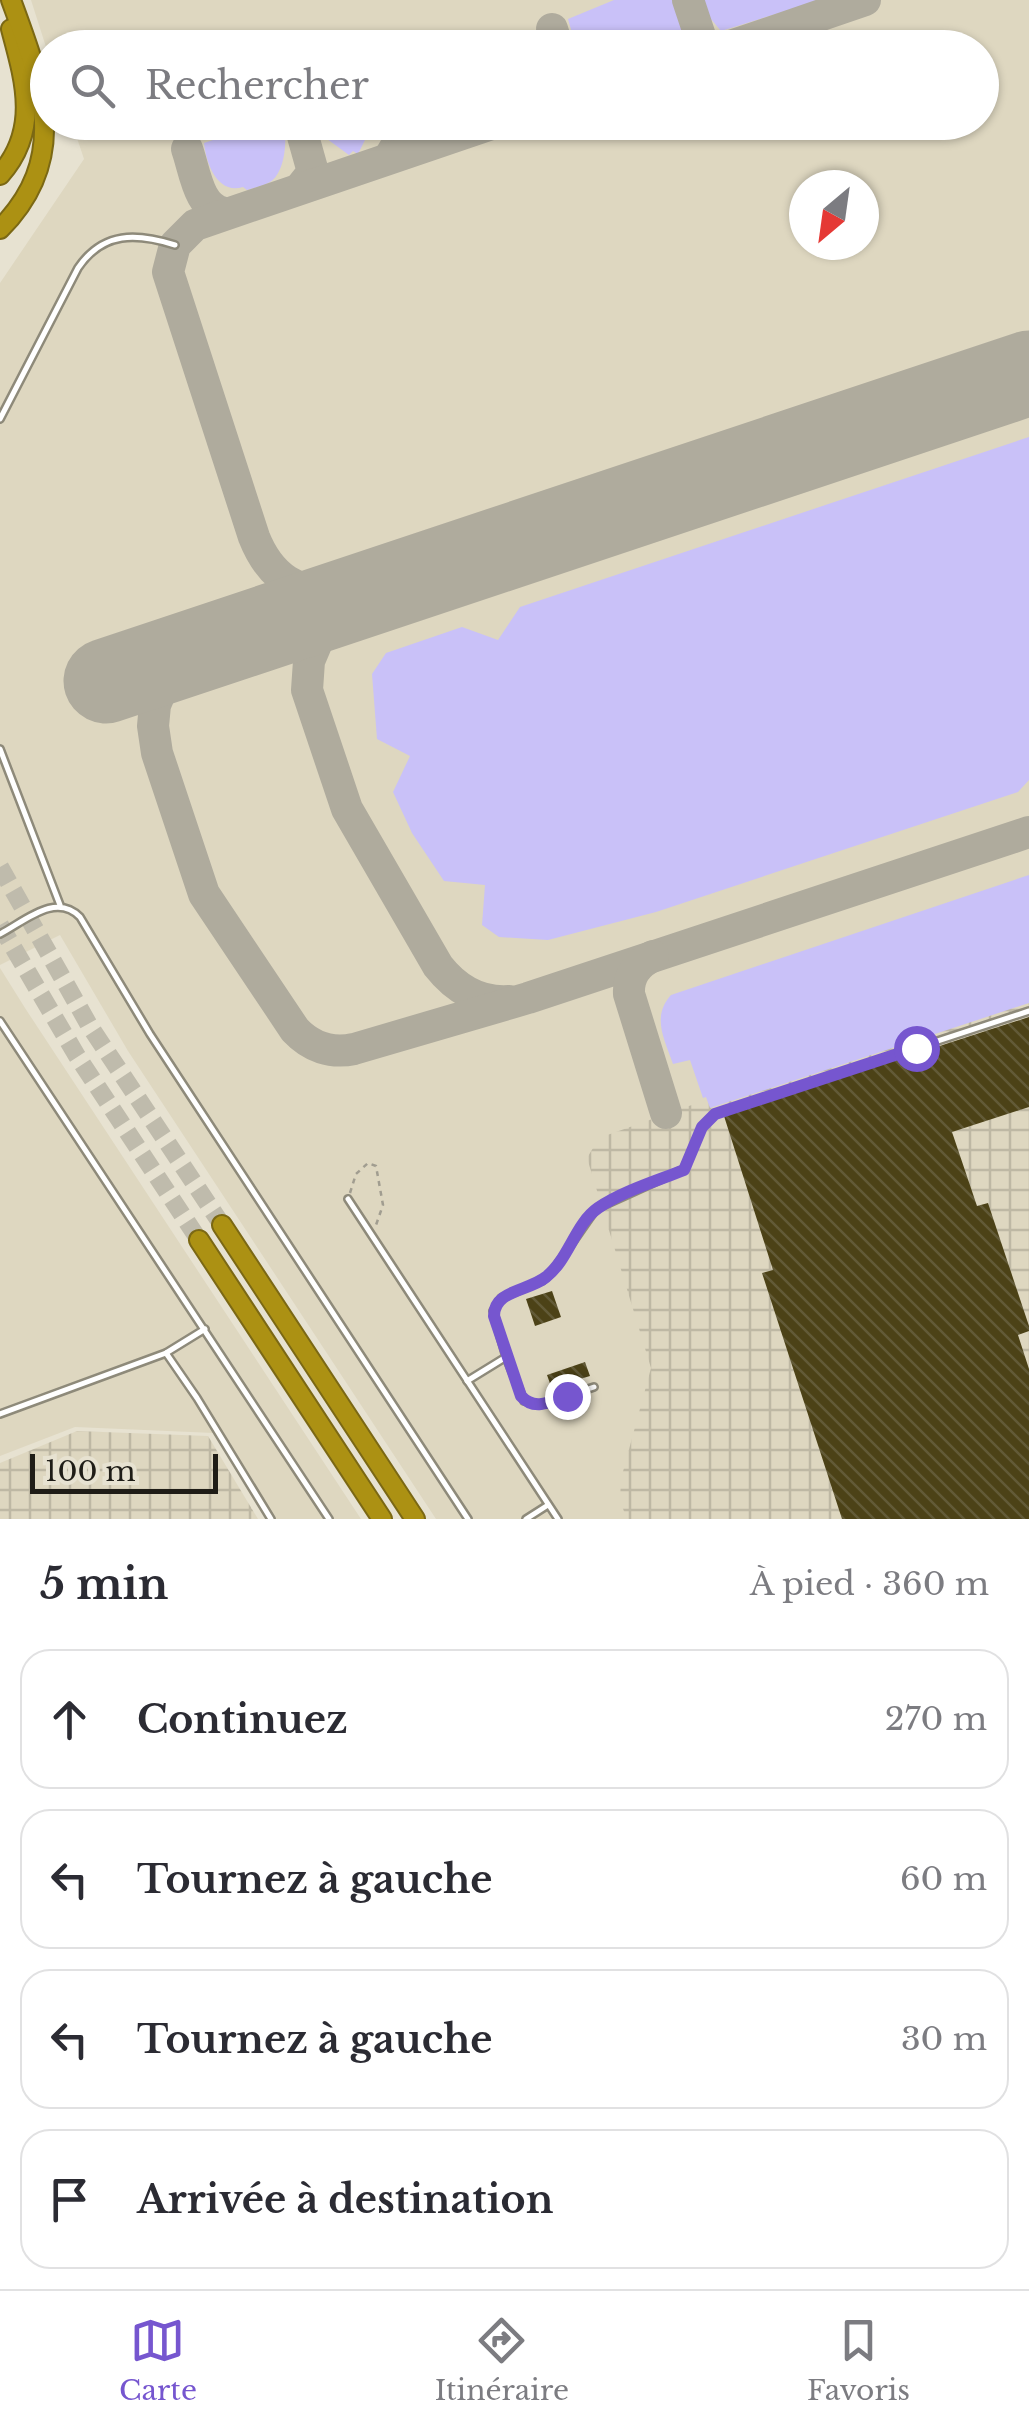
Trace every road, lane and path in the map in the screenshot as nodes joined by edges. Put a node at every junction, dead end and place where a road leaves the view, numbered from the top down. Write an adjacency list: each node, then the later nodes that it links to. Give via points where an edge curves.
1 (3, 0): 5 (highway, via 28,112 21,142)
2 (11, 0): 3 (highway)
3 (30, 53)
4 (43, 140): 6 (highway, via 31,186)
5 (0, 175)
6 (0, 229)
7 (175, 245): 8 (lane, via 124,236 92,250)
8 (0, 420)
9 (0, 749): 10 (lane)
10 (60, 905): 11 (lane); 29 (lane, via 80,917)
11 (0, 934)
12 (1029, 1011): 20 (lane, via 715,1114 702,1127 684,1170 596,1209 552,1272 498,1302 494,1316)
13 (0, 1022): 18 (lane)
14 (348, 1199): 16 (lane); 16 (path, via 359,1170 376,1166 383,1205)
15 (222, 1225): 28 (highway)
16 (371, 1235): 21 (lane)
17 (198, 1240): 27 (highway)
18 (205, 1328): 19 (lane); 26 (lane)
19 (166, 1354): 23 (lane); 25 (lane)
20 (506, 1357): 21 (lane); 22 (lane, via 530,1404)
21 (467, 1381): 24 (lane)
22 (594, 1386)
23 (0, 1414)
24 (548, 1505): 30 (lane); 31 (lane)
25 (271, 1519)
26 (329, 1519)
27 (382, 1519)
28 (415, 1519)
29 (468, 1519)
30 (526, 1519)
31 (558, 1519)

